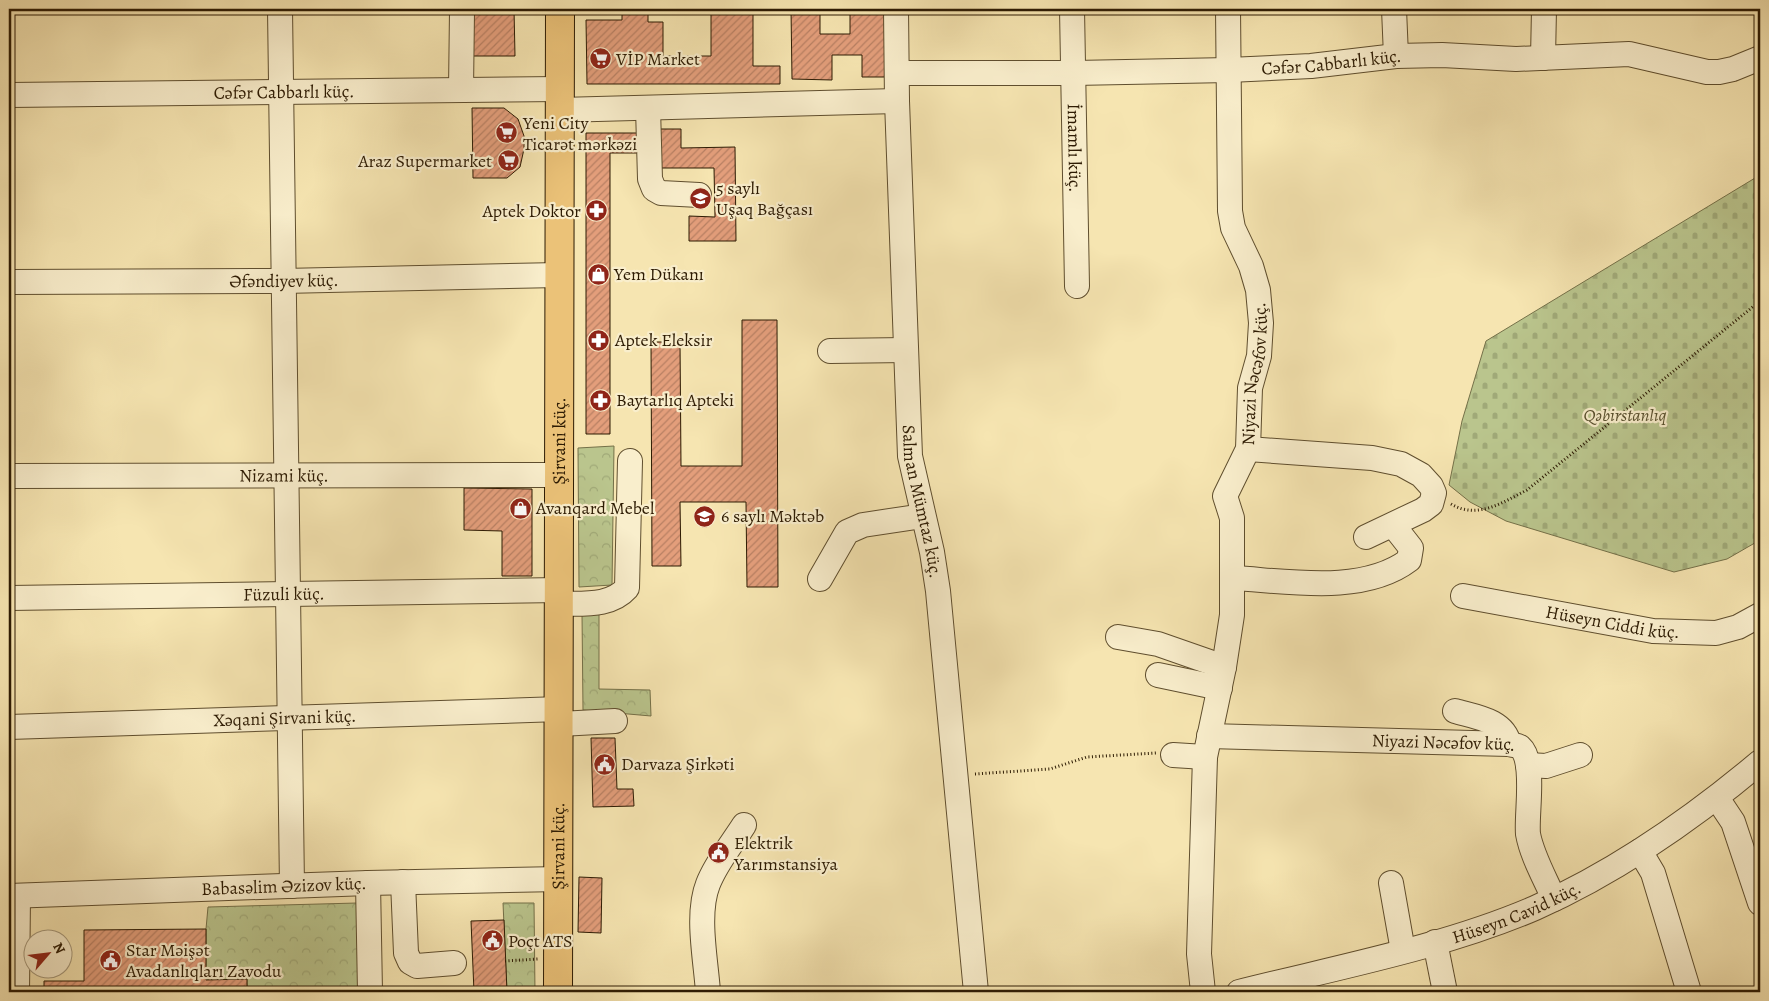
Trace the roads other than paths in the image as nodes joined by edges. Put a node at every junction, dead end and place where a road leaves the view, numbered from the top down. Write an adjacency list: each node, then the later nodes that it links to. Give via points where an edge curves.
1 (280, 9): 16 (street)
2 (560, 9): 18 (main road, Şirvani küç.)
3 (896, 9): 13 (street, Salman Mümtaz küç.)
4 (1072, 9): 14 (street, İmamlı küç.)
5 (1228, 9): 12 (street, Niyazi Nəcəfov küç.)
6 (1394, 9): 9 (street)
7 (1544, 9): 10 (street)
8 (462, 11): 15 (street)
9 (1396, 56): 10 (street, Cəfər Cabbarlı küç.); 12 (street, Cəfər Cabbarlı küç., via 1311,66)
10 (1543, 58): 11 (street, Cəfər Cabbarlı küç., via 1630,54 1707,72 1719,72)
11 (1760, 58)
12 (1229, 70): 14 (street, Cəfər Cabbarlı küç.); 28 (street, Niyazi Nəcəfov küç., via 1230,211 1233,228 1258,290 1261,323 1259,356 1248,406)
13 (897, 72): 14 (street, Cəfər Cabbarlı küç.); 19 (street, Salman Mümtaz küç.)
14 (1074, 73): 25 (street, İmamlı küç.)
15 (461, 90): 16 (street, Cəfər Cabbarlı küç.); 18 (street, Cəfər Cabbarlı küç.)
16 (282, 91): 17 (street, Cəfər Cabbarlı küç.); 23 (street)
17 (9, 95)
18 (560, 100): 20 (street, Cəfər Cabbarlı küç.); 22 (main road, Şirvani küç.)
19 (897, 101): 20 (street, Cəfər Cabbarlı küç.); 26 (street, Salman Mümtaz küç.)
20 (648, 108): 21 (street, via 650,179 654,189 661,193)
21 (699, 196)
22 (559, 275): 23 (street, Əfəndiyev küç.); 30 (main road, Şirvani küç.)
23 (283, 281): 24 (street, Əfəndiyev küç.); 32 (street)
24 (9, 282)
25 (1076, 286)
26 (906, 350): 27 (street); 33 (street, Salman Mümtaz küç., via 910,456)
27 (830, 351)
28 (1248, 449): 34 (street, via 1372,458 1401,464 1421,475 1434,493 1431,504); 36 (street, Niyazi Nəcəfov küç., via 1225,496 1232,518)
29 (630, 461): 40 (street, Füzuli küç., via 627,588 606,602)
30 (560, 475): 32 (street, Nizami küç.); 40 (main road, Şirvani küç.)
31 (9, 476): 32 (street, Nizami küç.)
32 (286, 476): 38 (street)
33 (923, 516): 37 (street, via 863,525 847,532); 75 (street, Salman Mümtaz küç., via 938,591)
34 (1393, 525): 35 (street); 36 (street, via 1411,548 1409,560 1398,568 1336,584)
35 (1366, 537)
36 (1234, 578): 45 (street, Niyazi Nəcəfov küç.)
37 (820, 579)
38 (288, 595): 40 (street, Füzuli küç.); 41 (street, Füzuli küç.); 48 (street)
39 (1464, 596): 42 (street, Hüseyn Ciddi küç., via 1653,631 1716,633 1738,627)
40 (560, 597): 47 (main road, Şirvani küç.)
41 (9, 598)
42 (1760, 615)
43 (1118, 637): 45 (street, via 1158,644)
44 (1158, 675): 45 (street)
45 (1222, 677): 52 (street, Niyazi Nəcəfov küç.)
46 (1456, 711): 51 (street, via 1496,724 1507,734)
47 (560, 716): 48 (street, Xəqani Şirvani küç.); 49 (street, Xəqani Şirvani küç.); 60 (main road, Şirvani küç.)
48 (289, 719): 50 (street, Xəqani Şirvani küç.); 64 (street)
49 (616, 721)
50 (9, 727)
51 (1509, 744): 52 (street, Niyazi Nəcəfov küç.); 56 (street, Niyazi Nəcəfov küç., via 1519,746)
52 (1207, 746): 53 (street); 76 (street, Niyazi Nəcəfov küç., via 1199,954)
53 (1173, 755)
54 (1580, 755): 56 (street, via 1546,766)
55 (1760, 762): 57 (street, Hüseyn Cavid küç.)
56 (1528, 765): 66 (street, Niyazi Nəcəfov küç., via 1528,834)
57 (1717, 798): 59 (street, Hüseyn Cavid küç.); 67 (street, via 1733,822)
58 (744, 825): 74 (street, via 708,885 704,904 704,938)
59 (1640, 851): 66 (street, Hüseyn Cavid küç.); 79 (street, via 1653,873)
60 (560, 879): 61 (street, Babasəlim Əzizov küç.); 73 (main road, Şirvani küç.)
61 (403, 882): 62 (street, Babasəlim Əzizov küç.); 70 (street, via 406,953 410,962 417,966)
62 (368, 883): 64 (street, Babasəlim Əzizov küç.); 72 (street)
63 (1390, 883): 69 (street)
64 (292, 886): 65 (street, Babasəlim Əzizov küç.)
65 (13, 896): 71 (street)
66 (1554, 898): 68 (street, Hüseyn Cavid küç., via 1507,919)
67 (1760, 902)
68 (1435, 942): 69 (street, Hüseyn Cavid küç.); 78 (street)
69 (1403, 951): 77 (street, Hüseyn Cavid küç.)
70 (454, 963)
71 (17, 992)
72 (370, 992)
73 (558, 992)
74 (708, 992)
75 (976, 992)
76 (1203, 992)
77 (1239, 992)
78 (1445, 992)
79 (1689, 992)

